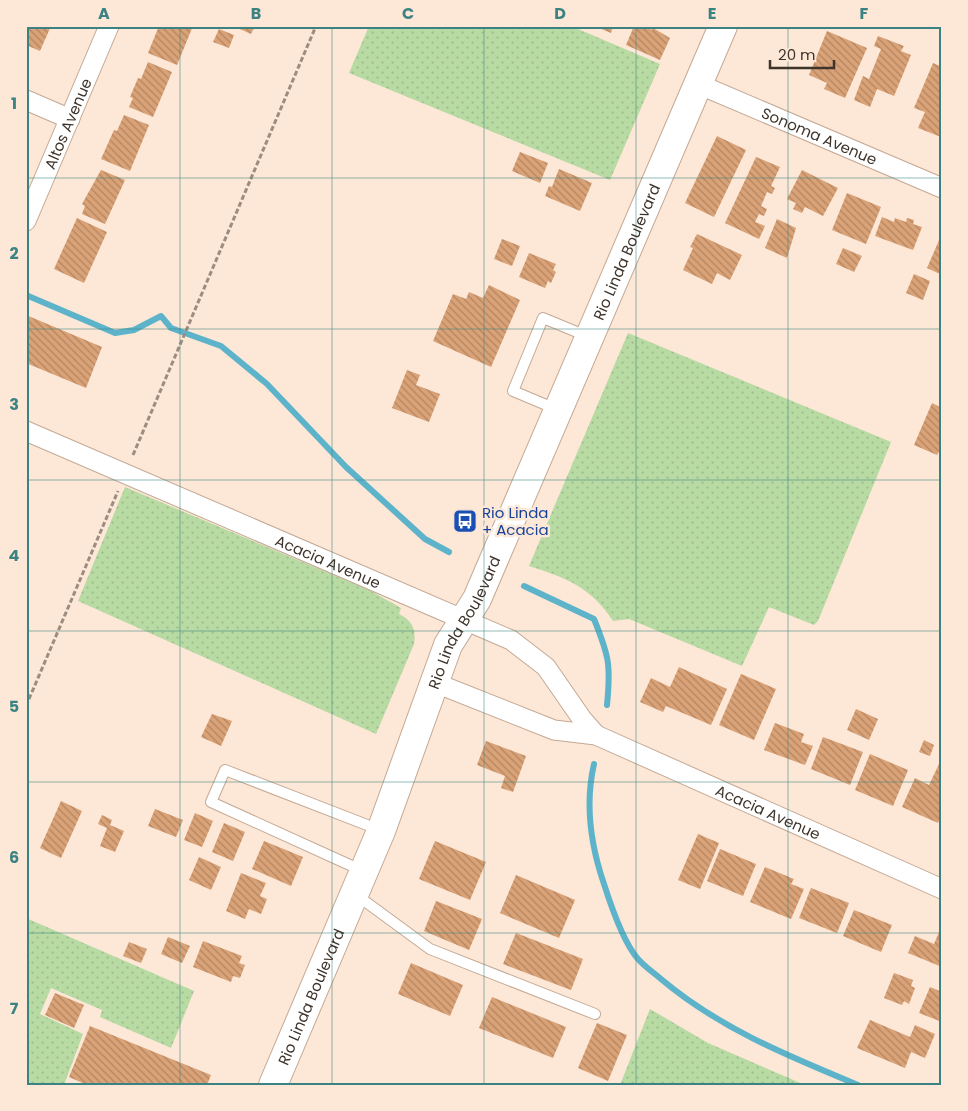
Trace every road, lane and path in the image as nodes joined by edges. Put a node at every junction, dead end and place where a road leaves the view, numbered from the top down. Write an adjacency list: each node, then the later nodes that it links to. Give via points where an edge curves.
1 (109, 26): 6 (street, Altos Avenue)
2 (316, 26): 12 (path)
3 (723, 26): 4 (main road, Rio Linda Boulevard)
4 (698, 84): 7 (street, Sonoma Avenue); 9 (main road, Rio Linda Boulevard)
5 (26, 100): 6 (street)
6 (70, 118): 8 (street, Altos Avenue)
7 (942, 188)
8 (26, 221)
9 (590, 337): 10 (main road, Rio Linda Boulevard); 10 (lane, via 543,318 512,391)
10 (559, 410): 14 (main road, Rio Linda Boulevard, via 477,599)
11 (26, 431): 14 (street, Acacia Avenue)
12 (136, 450)
13 (120, 488): 16 (path)
14 (464, 619): 15 (main road, Rio Linda Boulevard, via 448,645); 17 (street, Acacia Avenue, via 511,640 546,667)
15 (433, 682): 17 (street, Acacia Avenue, via 554,730); 18 (main road, Rio Linda Boulevard)
16 (26, 706)
17 (596, 735): 20 (street, Acacia Avenue)
18 (381, 831): 19 (main road, Rio Linda Boulevard); 19 (lane, via 225,770 211,802)
19 (359, 883): 21 (lane, via 430,949); 22 (main road, Rio Linda Boulevard)
20 (942, 889)
21 (595, 1014)
22 (273, 1085)

